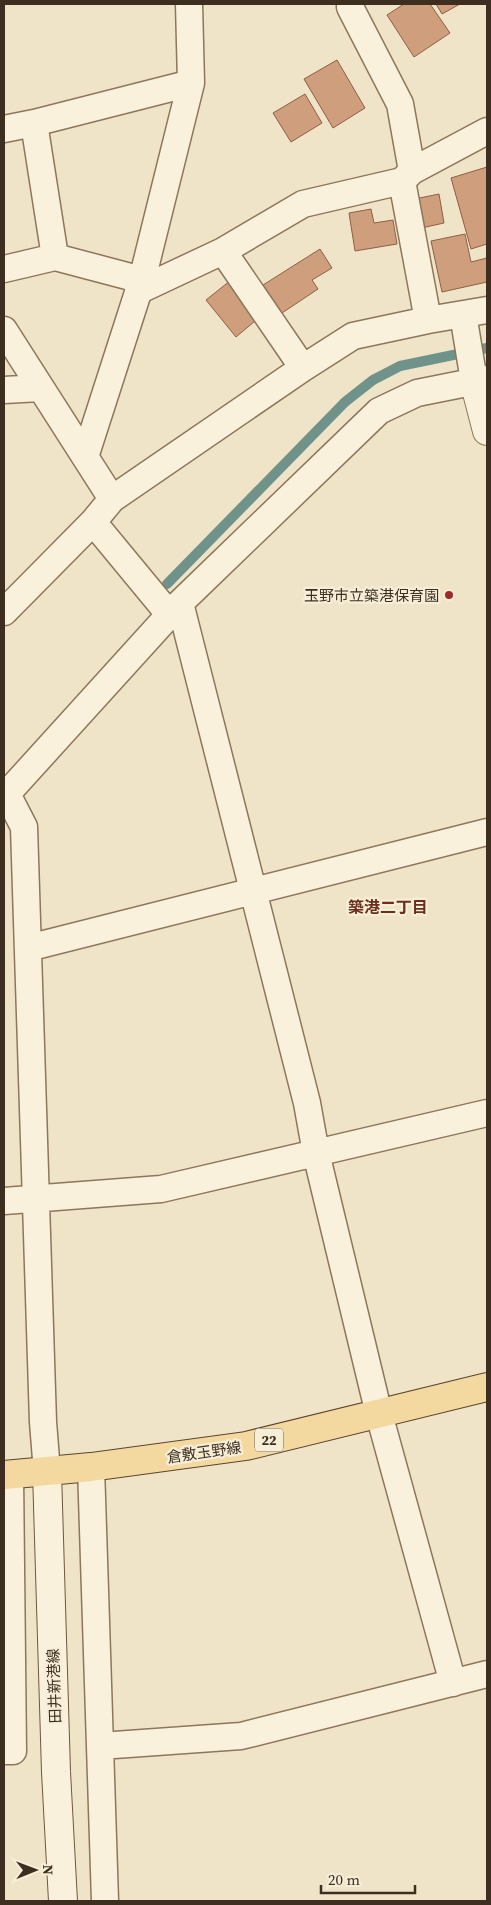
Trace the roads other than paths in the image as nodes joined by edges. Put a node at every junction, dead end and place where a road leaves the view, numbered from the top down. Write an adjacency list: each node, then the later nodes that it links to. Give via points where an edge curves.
1 (190, 4): 3 (street)
2 (350, 6): 7 (street, via 400,104)
3 (191, 83): 4 (street); 11 (street)
4 (34, 123): 5 (street); 9 (street)
5 (4, 129)
6 (487, 131): 7 (street)
7 (407, 176): 8 (street, via 303,204); 13 (street)
8 (223, 251): 11 (street); 16 (street)
9 (55, 257): 10 (street); 11 (street)
10 (4, 269)
11 (140, 286): 20 (street)
12 (475, 312): 13 (street); 15 (street)
13 (428, 320): 16 (street, via 353,336)
14 (4, 330): 17 (street)
15 (475, 366): 19 (main road); 23 (street, via 379,411)
16 (302, 368): 21 (street)
17 (41, 388): 18 (street); 20 (street)
18 (4, 390)
19 (487, 431)
20 (85, 457): 21 (street)
21 (112, 499): 22 (street)
22 (93, 522): 23 (street); 24 (street)
23 (175, 608): 25 (street); 27 (street)
24 (4, 612)
25 (5, 795): 28 (street, via 24,827)
26 (487, 832): 27 (street)
27 (254, 891): 28 (street); 30 (street, via 307,1103)
28 (28, 948): 31 (street)
29 (487, 1112): 30 (street)
30 (316, 1153): 31 (street, via 161,1189); 34 (street)
31 (36, 1199): 32 (street); 36 (street)
32 (4, 1200)
33 (487, 1387): 34 (main road, 倉敷玉野線 / 22)
34 (379, 1414): 35 (main road, 倉敷玉野線 / 22, via 246,1446); 39 (street)
35 (91, 1467): 36 (main road, 倉敷玉野線 / 22); 40 (street)
36 (47, 1472): 37 (main road, 倉敷玉野線 / 22); 42 (main road, 田井新港線)
37 (7, 1475): 41 (street, via 13,1751)
38 (487, 1674): 39 (street)
39 (452, 1683): 40 (street, via 241,1736)
40 (100, 1746): 43 (street)
41 (4, 1751)
42 (63, 1901)
43 (105, 1901)

